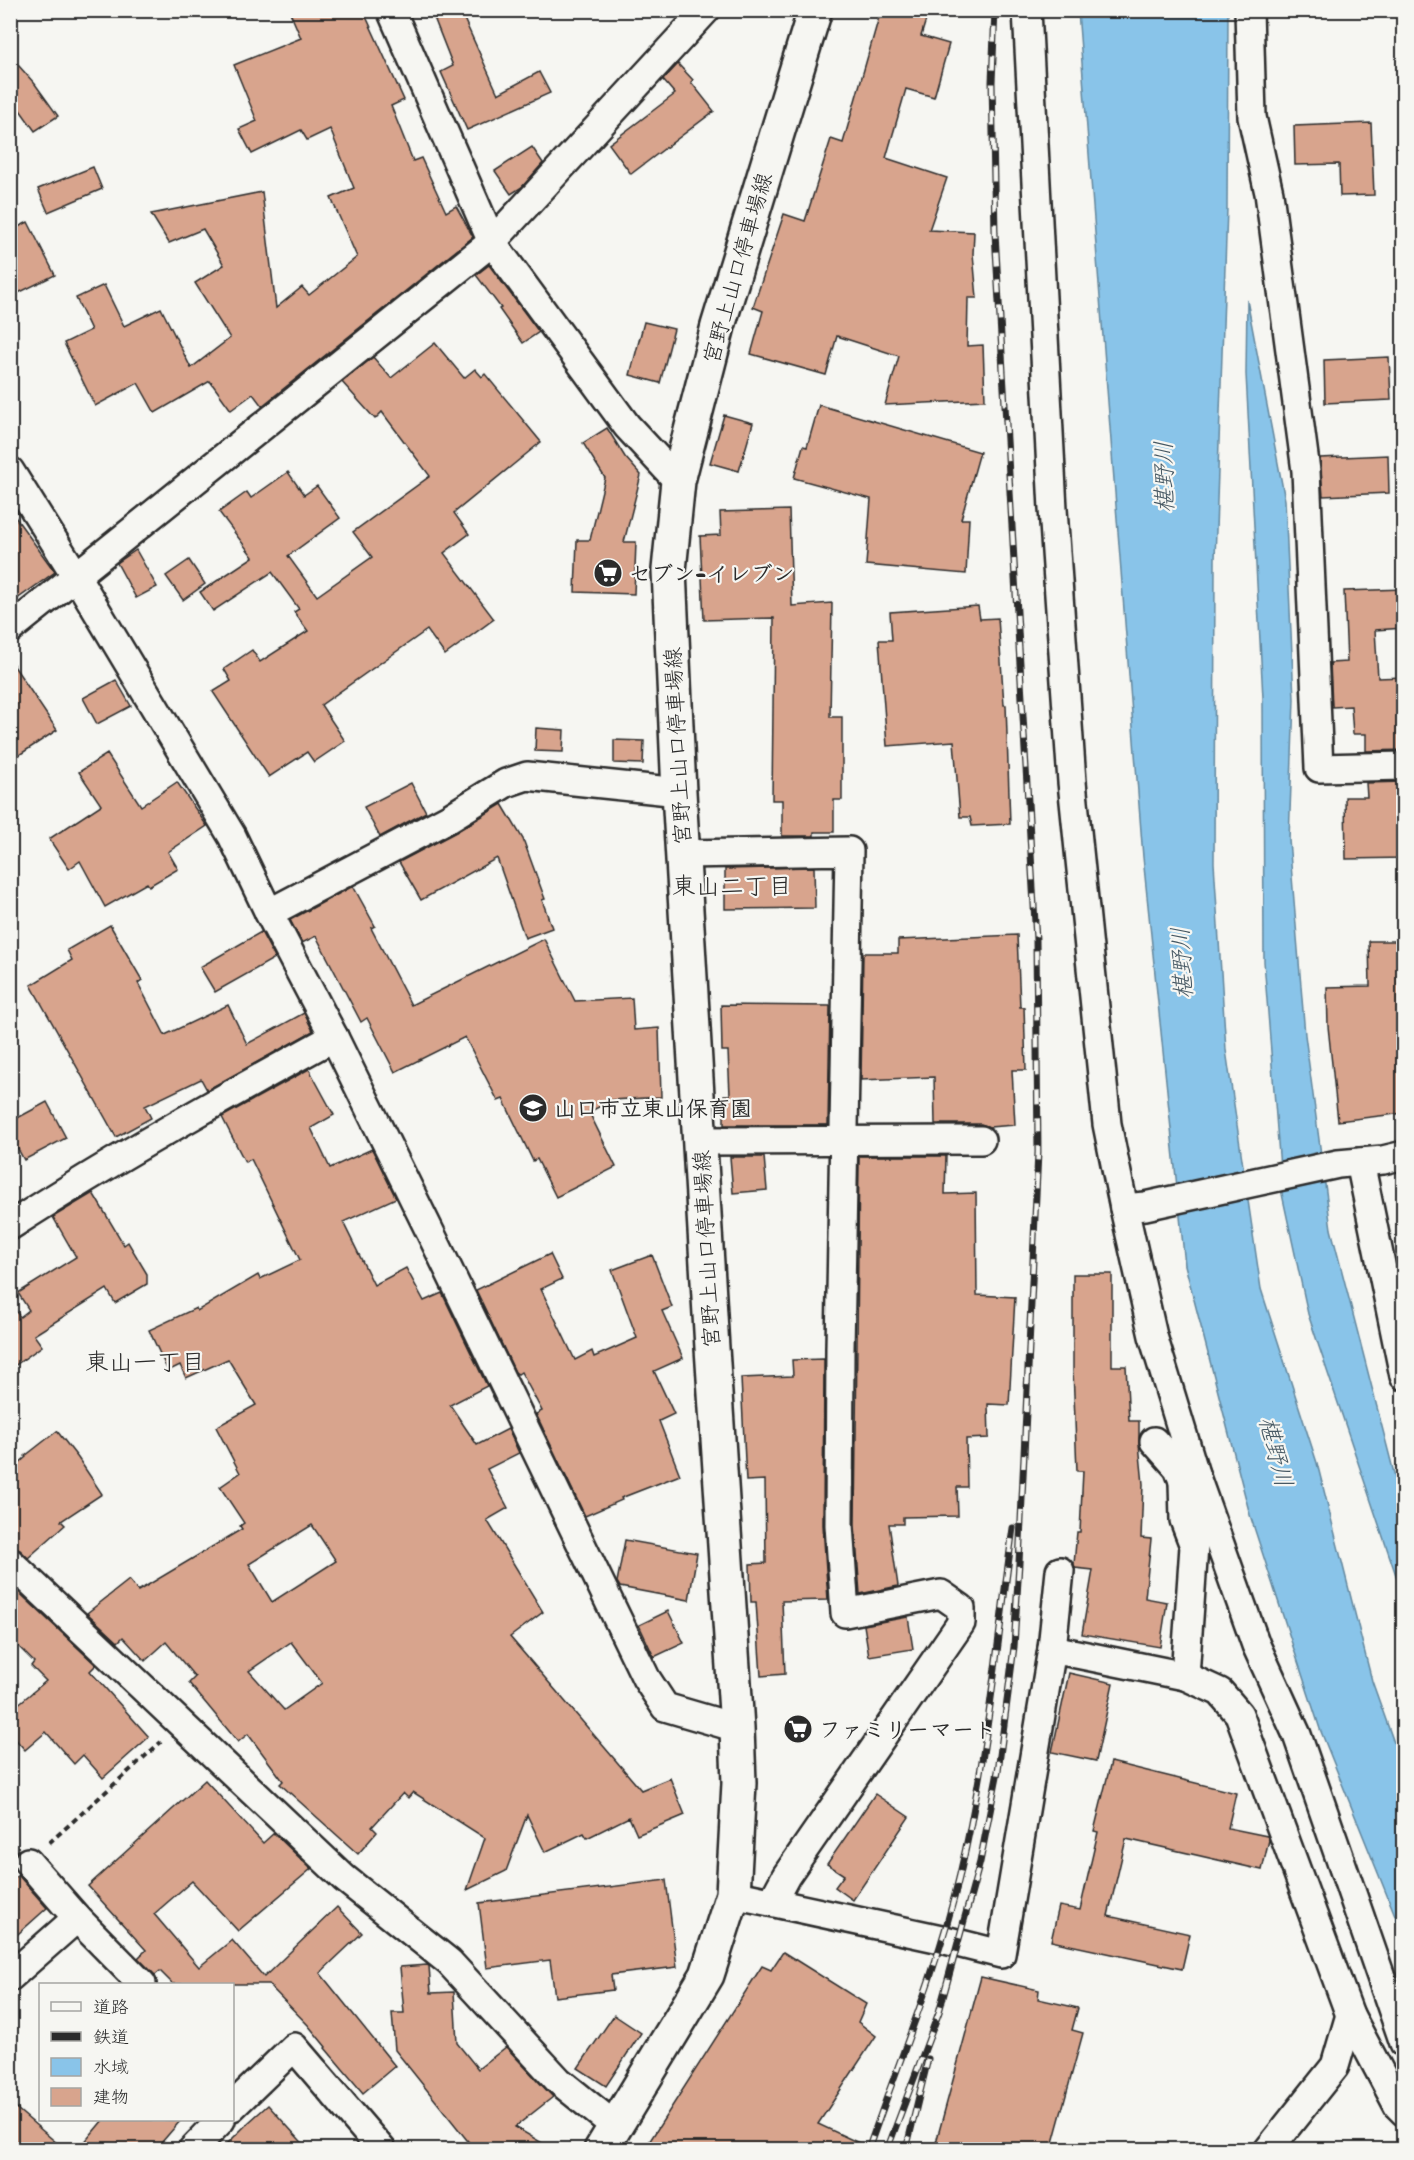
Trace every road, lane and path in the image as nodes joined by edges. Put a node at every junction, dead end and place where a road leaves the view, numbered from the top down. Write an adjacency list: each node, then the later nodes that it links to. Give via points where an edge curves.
1 (391, 10): 6 (street)
2 (706, 10): 6 (street)
3 (815, 10): 8 (main road, 宮野上山口停車場線, via 718,326)
4 (1027, 10): 21 (street, via 1053,509 1072,783 1107,1124)
5 (1249, 10): 11 (street, via 1252,117 1269,193 1306,471 1319,768)
6 (492, 243): 8 (street, via 627,426); 9 (street)
7 (10, 471): 9 (street)
8 (678, 481): 12 (main road, 宮野上山口停車場線, via 669,570)
9 (76, 576): 10 (street); 14 (street, via 232,836)
10 (10, 629)
11 (1404, 766)
12 (679, 792): 13 (main road, 宮野上山口停車場線); 14 (street, via 527,776 506,783 449,818)
13 (683, 854): 16 (street, via 849,850); 18 (main road, 宮野上山口停車場線)
14 (269, 913): 15 (street)
15 (334, 1037): 22 (street, via 210,1105); 31 (street, via 646,1678 665,1707)
16 (844, 1139): 17 (street); 18 (street); 34 (street, via 839,1525 845,1613 941,1594 961,1608 961,1623)
17 (981, 1140)
18 (700, 1141): 31 (main road, 宮野上山口停車場線)
19 (1404, 1155): 20 (street)
20 (1349, 1163): 21 (street); 23 (street)
21 (1134, 1207): 25 (street, via 1153,1336)
22 (10, 1226)
23 (1404, 1376)
24 (1154, 1441): 25 (street)
25 (1189, 1478): 29 (street, via 1184,1520 1194,1546); 39 (street, via 1256,1645 1298,1735)
26 (10, 1562): 30 (street)
27 (1060, 1571): 28 (street)
28 (1052, 1649): 29 (street); 34 (street, via 1001,1954)
29 (1185, 1676): 38 (street, via 1220,1692 1239,1714)
30 (182, 1723): 32 (path); 43 (street, via 344,1878 448,1962)
31 (737, 1728): 33 (main road, 宮野上山口停車場線, via 739,1783)
32 (28, 1862): 35 (street)
33 (733, 1894): 34 (street); 43 (main road, 宮野上山口停車場線, via 707,1975)
34 (772, 1902)
35 (77, 1917): 36 (street); 37 (street)
36 (10, 1977)
37 (141, 1983)
38 (1350, 2015): 41 (street); 46 (street, via 1335,2066)
39 (1404, 2043)
40 (237, 2092): 45 (street, via 294,2047)
41 (1404, 2112)
42 (220, 2121): 44 (street)
43 (608, 2138)
44 (192, 2150)
45 (382, 2150)
46 (1268, 2150)

